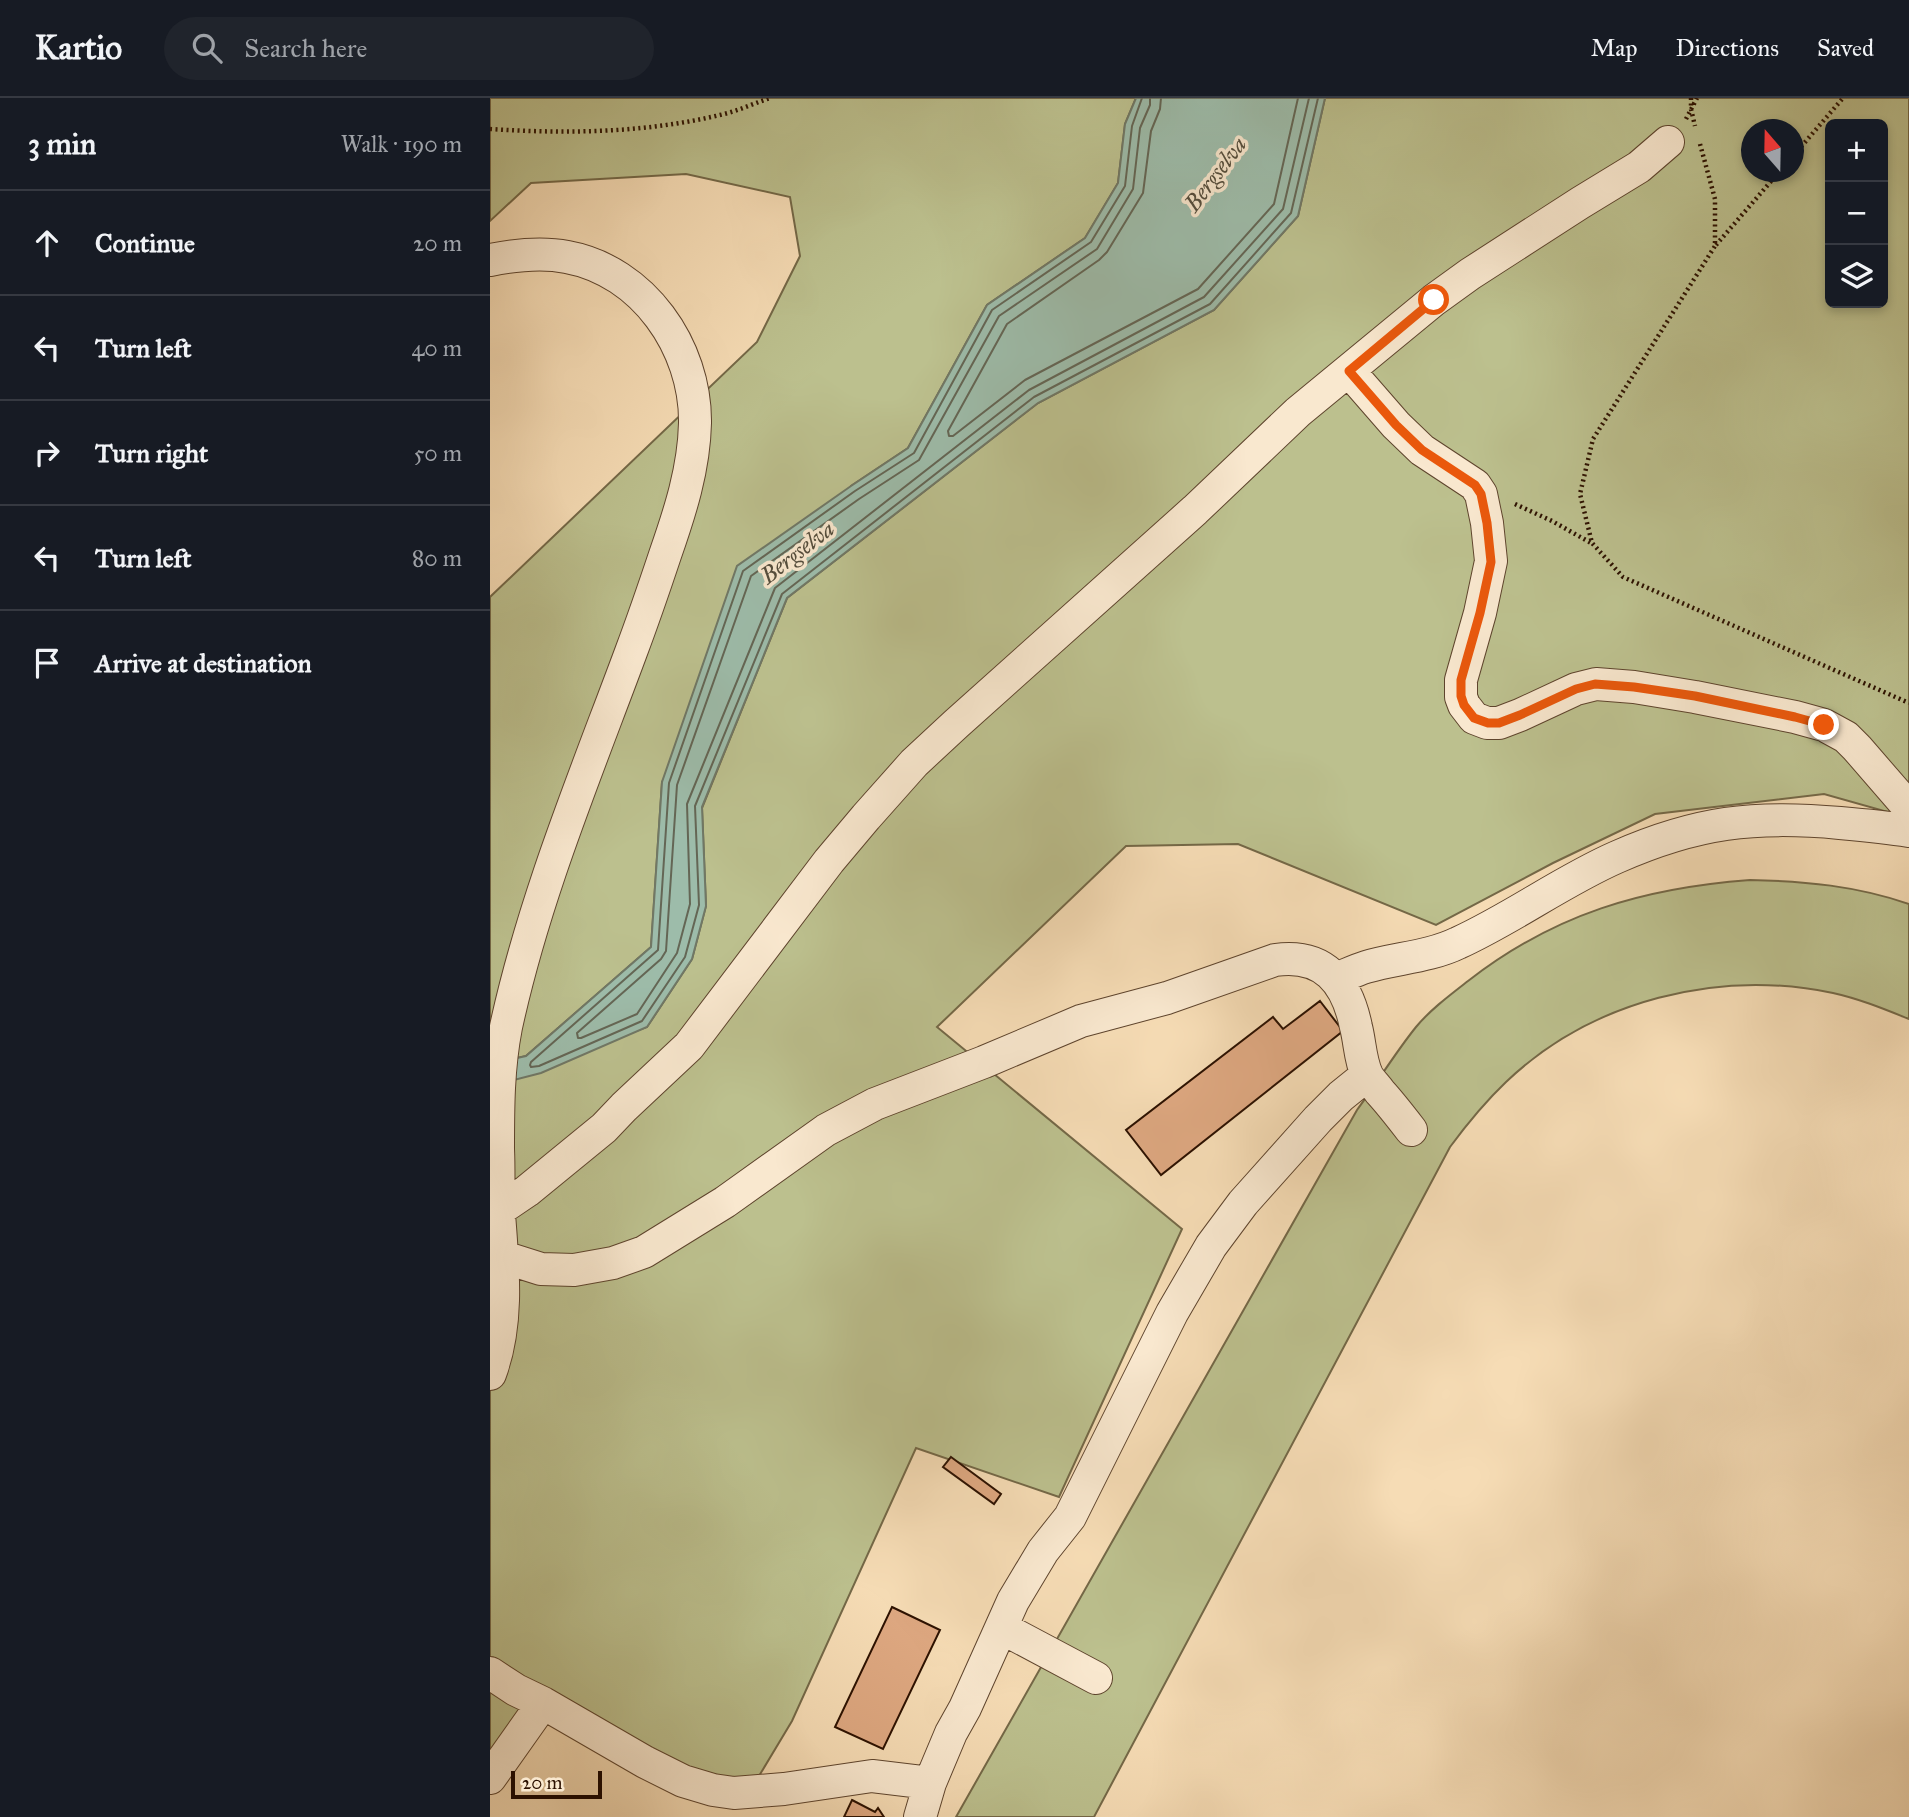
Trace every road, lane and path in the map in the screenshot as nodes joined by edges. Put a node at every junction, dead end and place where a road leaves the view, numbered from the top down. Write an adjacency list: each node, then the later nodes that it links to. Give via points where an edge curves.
1 (770, 98): 4 (path, via 662,126 596,132)
2 (1691, 98): 8 (path, via 1715,199)
3 (1843, 98): 6 (path)
4 (490, 129)
5 (1668, 142): 10 (street, via 1639,167 1434,300)
6 (1804, 143)
7 (1770, 182): 8 (path)
8 (1715, 246): 12 (path, via 1593,439 1580,494)
9 (490, 260): 19 (street, via 527,255 567,257 625,281 655,309 676,342 689,380 695,421 688,482 676,522 553,862 518,973 500,1060)
10 (1349, 371): 11 (street, via 1422,450); 19 (street, via 1298,412 914,763 829,861 689,1046 604,1128)
11 (1475, 485): 12 (path); 14 (street, via 1485,504 1491,562 1461,680 1464,705 1474,718 1499,723 1595,684 1695,696 1824,725 1846,737)
12 (1592, 543): 13 (path, via 1623,577)
13 (1909, 703)
14 (1909, 808)
15 (1909, 831): 16 (street, via 1769,819 1699,827 1617,857 1459,943 1364,967)
16 (1336, 979): 17 (street, via 1350,1003); 20 (street, via 1311,961 1275,960 1167,998 1081,1021 849,1117 643,1252 574,1270 541,1269)
17 (1367, 1075): 18 (street); 22 (street, via 1340,1096 1267,1174 1215,1240 1172,1313 1070,1517 1044,1550)
18 (1411, 1130)
19 (495, 1214): 20 (street)
20 (503, 1258): 21 (street, via 501,1328)
21 (490, 1374)
22 (1002, 1628): 24 (street); 27 (street)
23 (490, 1673): 25 (street)
24 (1096, 1678)
25 (543, 1703): 26 (street); 27 (street, via 683,1782 713,1790 784,1789 872,1776)
26 (490, 1778)
27 (930, 1783): 28 (street)
28 (920, 1817)

